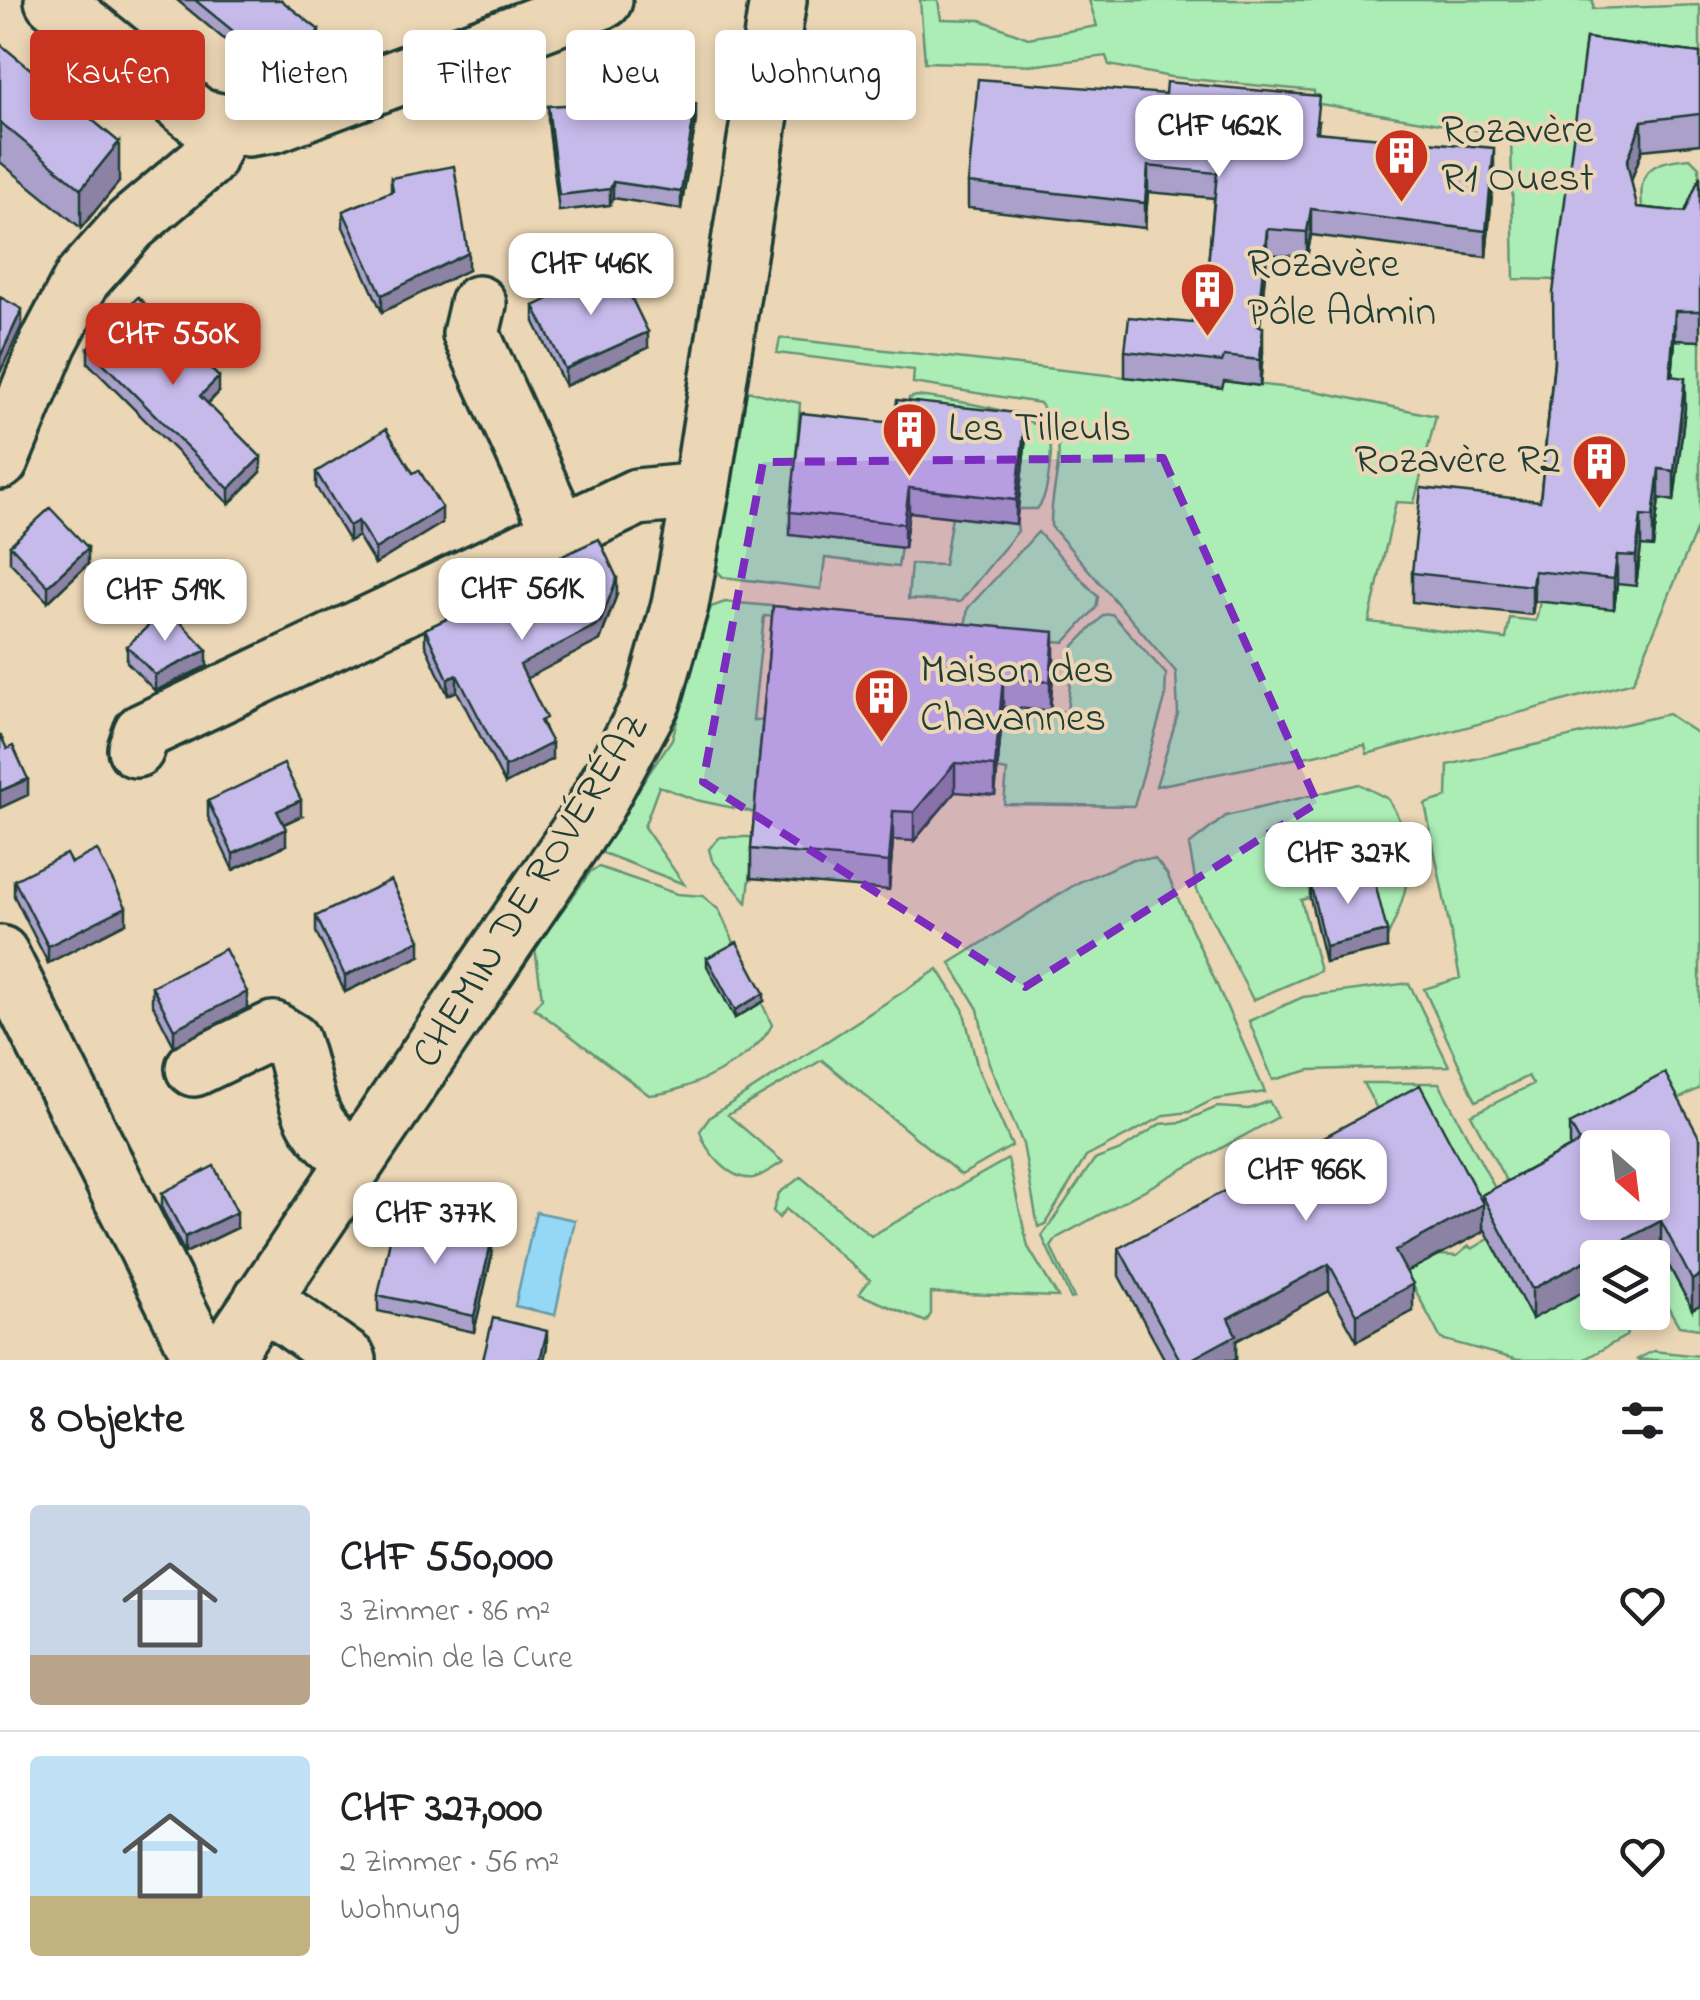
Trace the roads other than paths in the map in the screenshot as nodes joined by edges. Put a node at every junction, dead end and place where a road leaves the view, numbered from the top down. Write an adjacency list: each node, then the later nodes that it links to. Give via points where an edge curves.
1 (53, 0): 4 (street, via 198,117)
2 (604, 0): 4 (street, via 274,124)
3 (778, 0): 7 (street, CHEMIN DE ROVÉRÉAZ)
4 (222, 125): 6 (street, via 207,160 130,225 82,279)
5 (478, 304): 8 (street, via 472,334)
6 (0, 461)
7 (701, 491): 8 (street, via 637,497); 12 (street, CHEMIN DE ROVÉRÉAZ, via 666,660 624,760)
8 (561, 533): 9 (street, via 142,732)
9 (136, 749)
10 (0, 954): 14 (street)
11 (194, 1068): 12 (street, via 273,1030 291,1041 312,1123)
12 (357, 1160): 13 (street, CHEMIN DE ROVÉRÉAZ)
13 (262, 1299): 15 (street, CHEMIN DE ROVÉRÉAZ); 16 (street)
14 (203, 1360)
15 (222, 1360)
16 (348, 1360)

